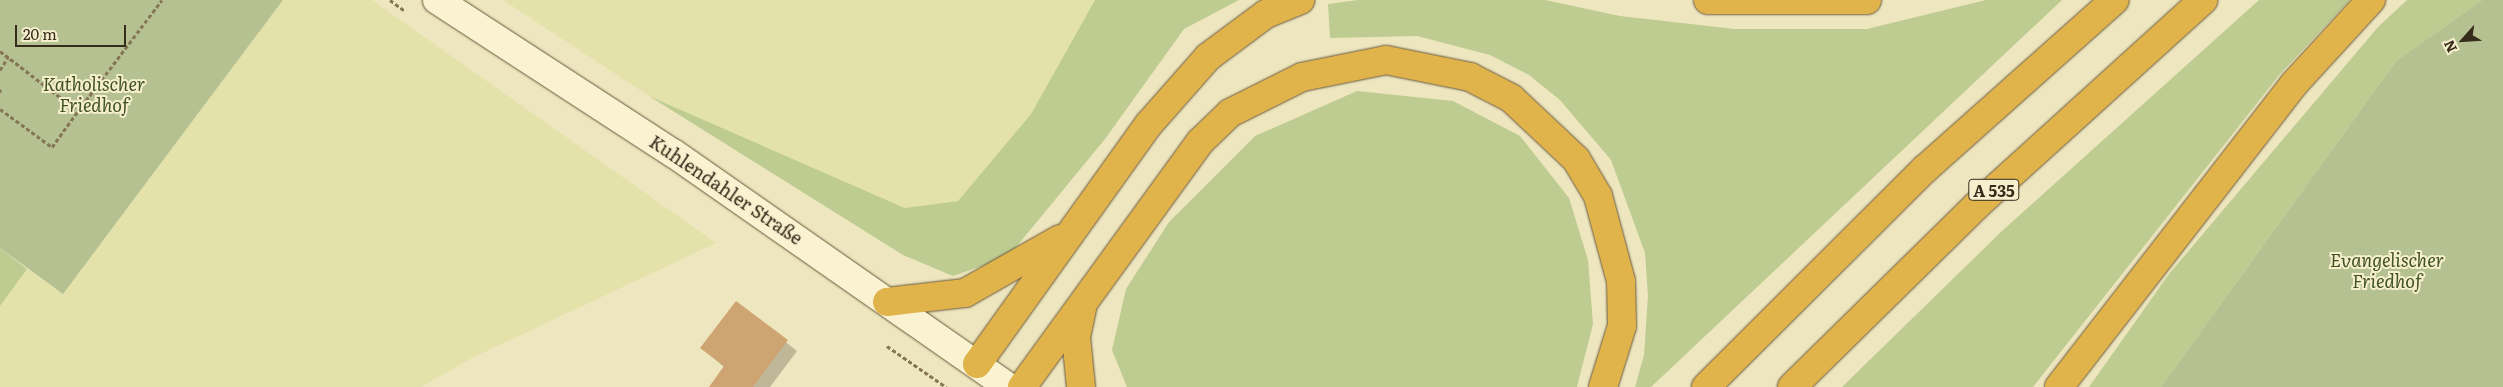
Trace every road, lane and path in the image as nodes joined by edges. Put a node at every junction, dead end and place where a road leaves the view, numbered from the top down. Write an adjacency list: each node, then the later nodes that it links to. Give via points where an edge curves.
1 (162, 0): 17 (path)
2 (390, 0): 10 (path)
3 (437, 0): 19 (main road, Kuhlendahler Straße, via 672,153)
4 (1300, 0): 18 (highway, via 1266,14 1208,57 1148,124)
5 (1708, 0): 6 (highway)
6 (1867, 0)
7 (2115, 0): 28 (highway, via 1926,169)
8 (2203, 0): 29 (highway, A 535, via 1976,206)
9 (2371, 0): 30 (highway, via 2294,84)
10 (411, 15)
11 (0, 51): 12 (path)
12 (8, 57): 13 (path); 17 (path)
13 (0, 70)
14 (0, 89): 15 (path)
15 (0, 94)
16 (0, 109): 17 (path, via 52,147)
17 (78, 111)
18 (1072, 232): 19 (highway, via 1016,268 966,293); 22 (highway)
19 (887, 302): 22 (main road, Kuhlendahler Straße)
20 (1083, 303): 25 (highway); 26 (highway, via 1076,337); 27 (highway, via 1201,141 1230,113 1302,77 1386,60 1426,66 1470,77 1511,98 1576,159 1598,196 1621,281 1622,326)
21 (883, 343): 23 (path)
22 (977, 364): 24 (main road, Kuhlendahler Straße)
23 (946, 387)
24 (1009, 387)
25 (1022, 387)
26 (1081, 387)
27 (1603, 387)
28 (1706, 387)
29 (1792, 387)
30 (2059, 387)

